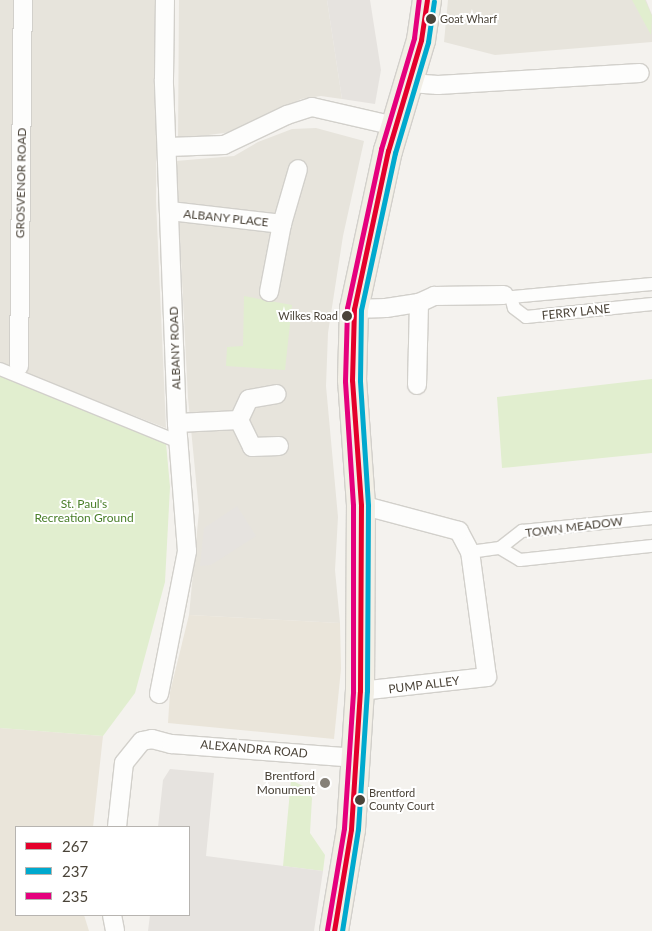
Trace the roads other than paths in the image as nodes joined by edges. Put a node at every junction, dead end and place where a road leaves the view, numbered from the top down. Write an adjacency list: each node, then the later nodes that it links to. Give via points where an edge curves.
1 (23, 0): 17 (street, GROSVENOR ROAD)
2 (165, 0): 7 (street, ALBANY ROAD, via 164,79)
3 (426, 0): 5 (main road, via 421,40)
4 (640, 73): 5 (street, via 438,85)
5 (410, 83): 6 (main road)
6 (395, 126): 7 (street, via 312,107 287,115 224,145); 16 (main road)
7 (168, 147): 9 (street, ALBANY ROAD)
8 (298, 169): 10 (street, ALBANY PLACE)
9 (170, 211): 10 (street, ALBANY PLACE); 22 (street, ALBANY ROAD)
10 (282, 224): 12 (street, ALBANY PLACE)
11 (652, 284): 13 (street, FERRY LANE)
12 (269, 292)
13 (508, 296): 14 (street, FERRY LANE, via 434,296); 15 (street, FERRY LANE, via 514,308 526,317)
14 (418, 302): 16 (street, FERRY LANE); 19 (street)
15 (652, 304)
16 (354, 309): 25 (main road, via 352,380)
17 (19, 366)
18 (0, 369): 23 (street)
19 (417, 385)
20 (276, 394): 21 (street, via 250,398)
21 (239, 420): 22 (street); 24 (street, via 252,447)
22 (177, 424): 23 (street, ALBANY ROAD)
23 (179, 442): 31 (street, ALBANY ROAD, via 188,551)
24 (279, 446)
25 (360, 505): 29 (street, via 459,531); 30 (main road)
26 (652, 518): 28 (street, TOWN MEADOW, via 522,531)
27 (652, 546): 28 (street, via 520,560)
28 (500, 548): 29 (street)
29 (470, 552): 30 (street, PUMP ALLEY, via 487,677)
30 (360, 692): 32 (main road)
31 (159, 694)
32 (357, 758): 33 (street, ALEXANDRA ROAD, via 171,744 152,739 135,747 124,763); 36 (main road)
33 (117, 826)
34 (112, 916): 35 (street)
35 (115, 931)
36 (334, 931)

